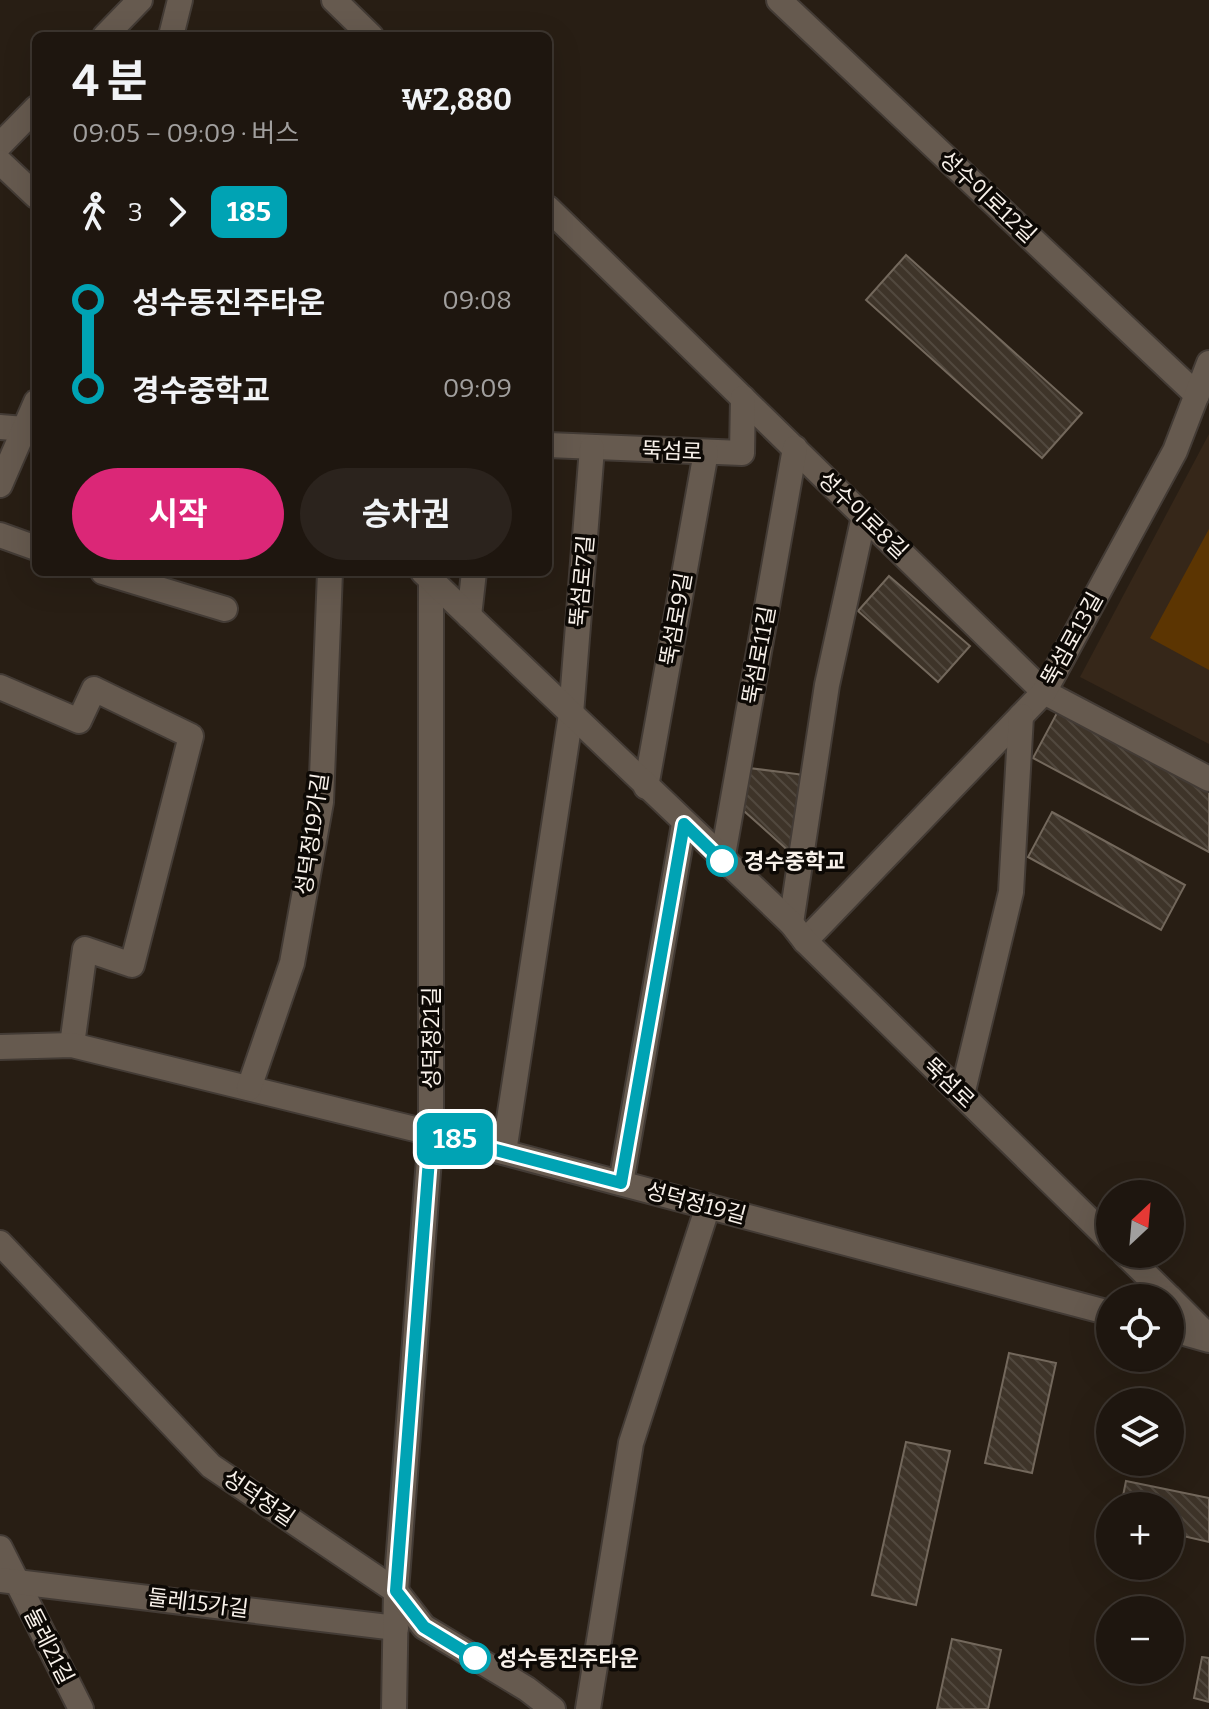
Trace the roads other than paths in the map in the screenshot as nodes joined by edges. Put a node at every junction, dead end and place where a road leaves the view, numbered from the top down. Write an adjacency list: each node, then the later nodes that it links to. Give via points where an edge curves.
1 (140, 0): 5 (street)
2 (180, 0): 6 (street)
3 (334, 0): 7 (street)
4 (779, 0): 14 (street, 성수이로12길)
5 (109, 32)
6 (172, 32)
7 (367, 32)
8 (32, 112): 9 (street)
9 (0, 145)
10 (0, 162): 11 (street)
11 (32, 192)
12 (552, 212): 15 (street, 성수이로8길)
13 (1209, 363): 14 (street, 뚝섬로13길)
14 (1197, 395): 32 (street, 뚝섬로13길, via 1175,451)
15 (743, 398): 19 (street, 성수이로8길); 20 (street, 뚝섬로, via 742,453)
16 (25, 418): 21 (street)
17 (552, 445): 18 (street, 뚝섬로)
18 (592, 448): 20 (street, 뚝섬로); 33 (street, 뚝섬로7길)
19 (795, 448): 22 (street, 성수이로8길); 38 (street, 뚝섬로11길)
20 (706, 452): 36 (street, 뚝섬로9길)
21 (0, 485)
22 (864, 516): 32 (street, 성수이로8길); 39 (street, via 827,685)
23 (0, 535): 24 (street)
24 (32, 547)
25 (116, 576): 29 (street)
26 (330, 576): 42 (street, 성덕정19가길, via 321,802 292,963)
27 (427, 576): 30 (street, 뚝섬로); 44 (street, 성덕정21길)
28 (474, 576): 30 (street)
29 (225, 609)
30 (469, 616): 33 (street, 뚝섬로)
31 (0, 687): 40 (street, via 79,721 94,689 191,736 132,965 85,949)
32 (1044, 692): 34 (street, 뚝섬로13길); 35 (street, 성수이로8길)
33 (571, 714): 36 (street, 뚝섬로); 45 (street)
34 (1021, 716): 39 (street, 뚝섬로13길); 43 (street, via 1011,892)
35 (1209, 779)
36 (646, 787): 37 (street, 뚝섬로)
37 (684, 824): 38 (street, 뚝섬로); 46 (street)
38 (722, 861): 39 (street, 뚝섬로)
39 (798, 932): 43 (street, 뚝섬로)
40 (72, 1045): 41 (street, 성덕정19길); 42 (street, 성덕정19길)
41 (0, 1047)
42 (249, 1088): 44 (street, 성덕정19길)
43 (962, 1095): 48 (street, 뚝섬로)
44 (431, 1133): 45 (street, 성덕정19길); 58 (street, 성덕정21길)
45 (504, 1152): 46 (street, 성덕정19길)
46 (621, 1183): 47 (street, 성덕정19길)
47 (708, 1206): 52 (street, 성덕정19길); 63 (street, via 631,1443)
48 (1096, 1226)
49 (0, 1243): 58 (street, 성덕정길, via 211,1466)
50 (1139, 1268): 51 (street)
51 (1156, 1284)
52 (1096, 1309)
53 (1184, 1312): 55 (street)
54 (1184, 1332): 55 (street)
55 (1209, 1338)
56 (0, 1548): 57 (street, 둘레21길)
57 (8, 1580): 59 (street, 둘레15가길); 60 (street, 둘레21길)
58 (396, 1591): 59 (street, 성덕정21길); 62 (street, 성덕정길, via 424,1627)
59 (396, 1628): 61 (street, 성덕정21길)
60 (77, 1706)
61 (394, 1709)
62 (553, 1709)
63 (588, 1709)

